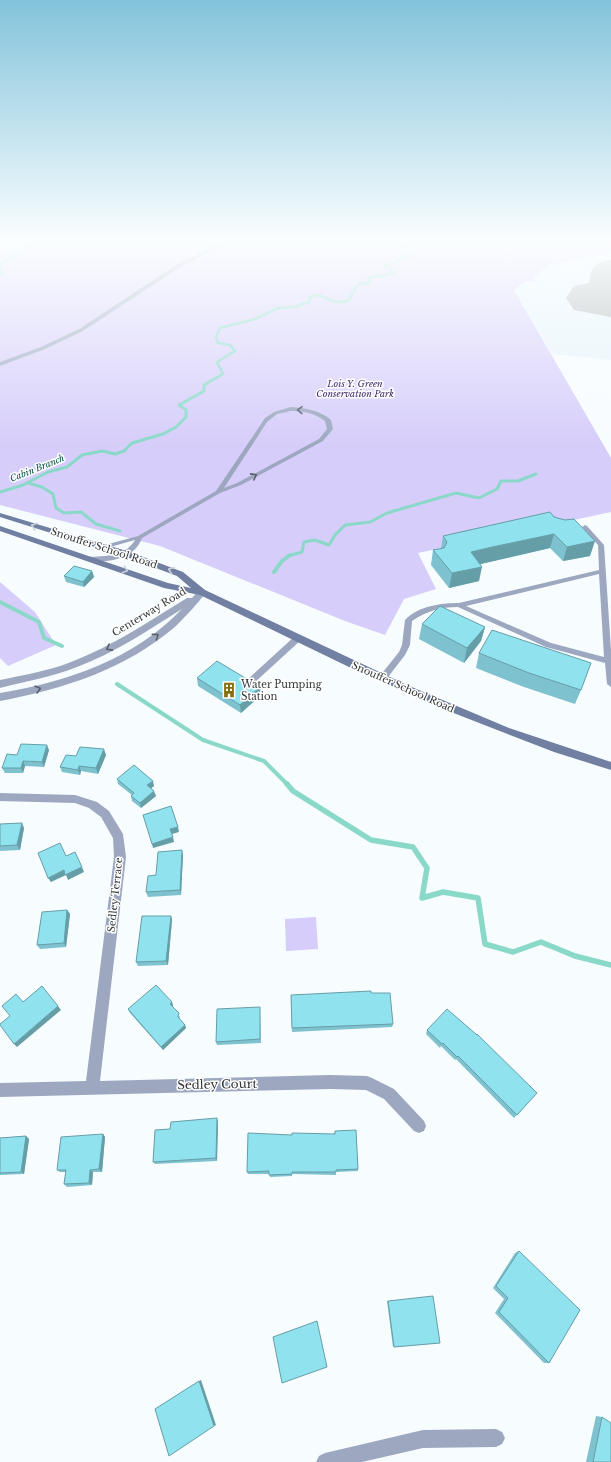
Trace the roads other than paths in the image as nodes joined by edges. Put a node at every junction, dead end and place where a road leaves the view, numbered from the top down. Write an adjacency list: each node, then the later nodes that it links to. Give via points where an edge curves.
1 (112, 309): 2 (street, via 81,330)
2 (0, 364)
3 (218, 492): 3 (lane, one-way to 3, via 239,484 321,440 330,429 328,420 316,413 298,410 281,412 269,417 233,466); 7 (lane)
4 (0, 515): 8 (main road, Snouffer School Road, one-way to 4)
5 (585, 527): 11 (lane, via 601,545)
6 (0, 528): 10 (main road, Snouffer School Road)
7 (140, 537): 8 (lane); 9 (lane, via 135,547)
8 (103, 547): 9 (main road, Snouffer School Road)
9 (127, 554): 10 (lane, via 108,558); 12 (main road, Snouffer School Road, one-way to 9, via 180,574)
10 (88, 558): 12 (main road, Snouffer School Road, one-way to 12, via 167,586)
11 (602, 571): 13 (lane); 15 (lane)
12 (202, 592): 14 (main road, Snouffer School Road); 18 (street, Centerway Road, one-way to 18, via 111,648 88,659 57,671); 20 (street, Centerway Road, one-way to 12, via 72,679 102,668 131,653 172,624)
13 (459, 605): 15 (lane, via 548,645); 16 (lane, via 443,605 421,612 409,620 406,645)
14 (298, 638): 16 (main road, Snouffer School Road); 17 (lane)
15 (608, 661): 19 (lane)
16 (382, 679): 21 (main road, Snouffer School Road, via 516,734)
17 (250, 682)
18 (0, 684)
19 (611, 684)
20 (0, 697)
21 (611, 766)
22 (0, 797): 23 (street, Sedley Terrace, via 75,799 87,803 105,814 118,837 120,856)
23 (92, 1087): 24 (street, Sedley Court); 25 (street, Sedley Court, via 367,1083 389,1094)
24 (0, 1090)
25 (419, 1126)
26 (496, 1438): 27 (street, via 423,1439)
27 (325, 1462)

